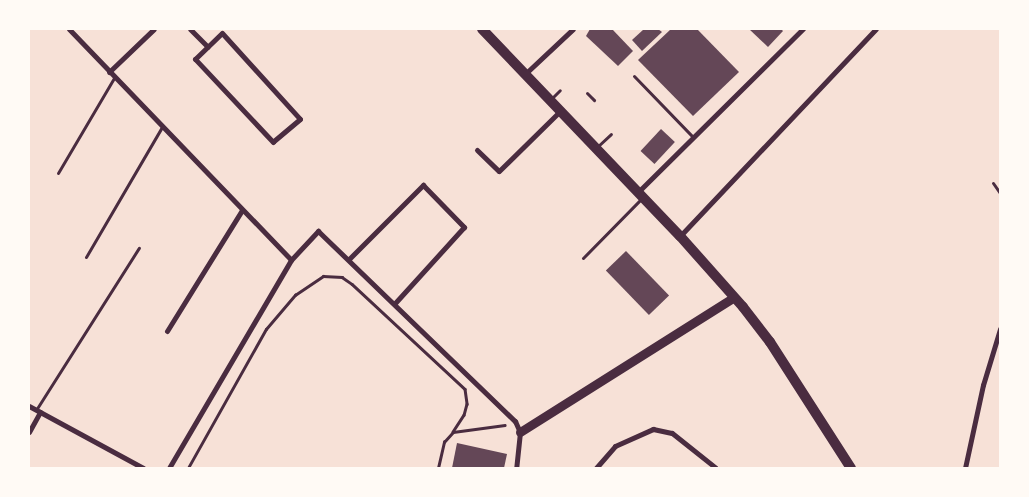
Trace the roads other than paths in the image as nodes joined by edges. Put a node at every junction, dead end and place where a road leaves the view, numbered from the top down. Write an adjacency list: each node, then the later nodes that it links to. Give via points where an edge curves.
1 (69, 29): 9 (street)
2 (154, 29): 9 (street)
3 (190, 29): 8 (street)
4 (482, 29): 10 (main road)
5 (573, 29): 10 (street)
6 (803, 29): 20 (street)
7 (876, 29): 28 (street)
8 (208, 47): 8 (street, via 222,32 300,119 273,142 195,59)
9 (109, 72): 12 (street)
10 (525, 74): 15 (main road)
11 (634, 76): 20 (lane)
12 (114, 78): 18 (street); 23 (lane)
13 (560, 90): 15 (lane)
14 (587, 93): 16 (lane)
15 (550, 100): 17 (main road)
16 (594, 100)
17 (560, 111): 21 (main road); 22 (street, via 499,171)
18 (162, 127): 27 (street); 30 (lane)
19 (612, 134): 21 (lane)
20 (693, 137): 26 (street)
21 (596, 149): 26 (main road)
22 (477, 150)
23 (58, 174)
24 (993, 183): 25 (lane)
25 (1000, 193)
26 (640, 195): 28 (main road); 31 (lane)
27 (242, 210): 33 (street); 37 (street)
28 (680, 236): 34 (main road)
29 (139, 248): 39 (lane)
30 (86, 257)
31 (583, 258)
32 (349, 259): 33 (street, via 318,231); 35 (street); 35 (street, via 423,186 464,227)
33 (291, 260): 43 (street)
34 (734, 297): 41 (street); 47 (main road, via 770,342)
35 (395, 304): 41 (street, via 515,421)
36 (1000, 329): 48 (street, via 983,386)
37 (166, 331)
38 (29, 406): 39 (street)
39 (38, 411): 40 (street); 42 (street)
40 (29, 432)
41 (520, 432): 44 (street)
42 (143, 468)
43 (169, 468)
44 (516, 468)
45 (596, 468): 46 (street, via 614,446 653,429 672,433)
46 (716, 468)
47 (851, 468)
48 (965, 468)

